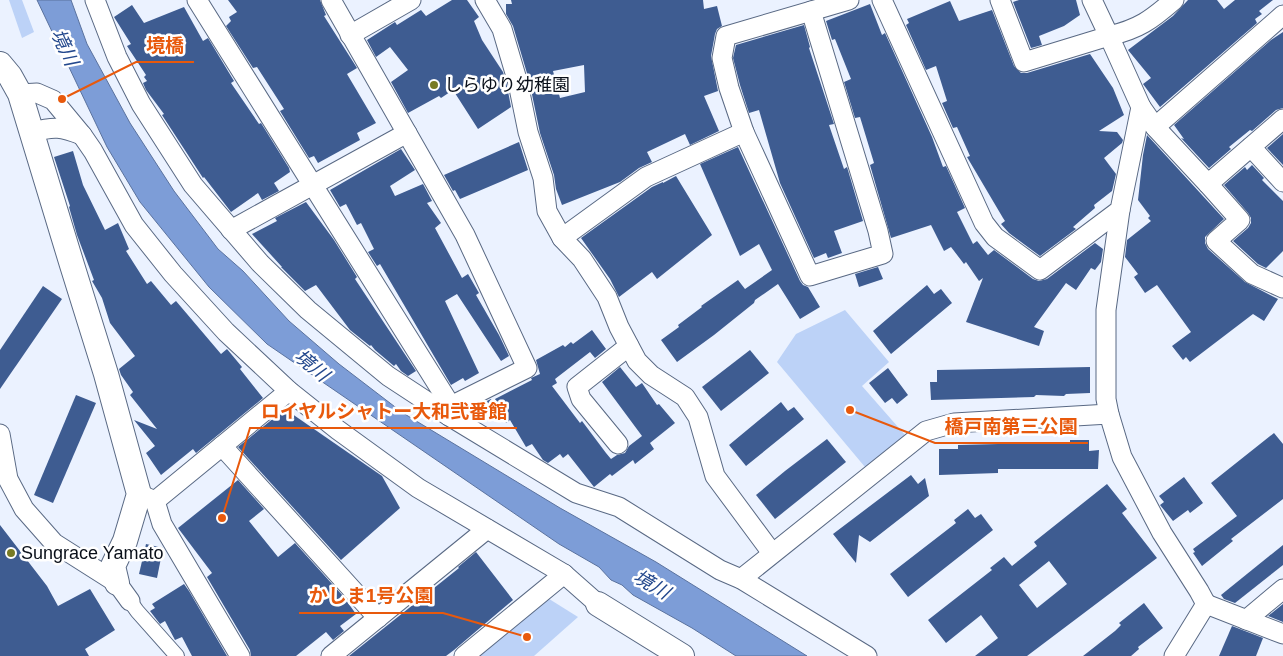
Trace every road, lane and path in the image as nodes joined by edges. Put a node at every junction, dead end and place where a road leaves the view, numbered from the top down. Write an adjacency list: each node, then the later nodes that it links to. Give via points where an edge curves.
1 (94, 0): 29 (street, via 117,57 141,104 193,185)
2 (197, 0): 27 (street)
3 (331, 0): 13 (street)
4 (411, 0): 13 (street)
5 (485, 0): 30 (street, via 502,29 543,178 548,211)
6 (848, 0): 11 (street)
7 (882, 0): 28 (street, via 984,222 995,237 1040,270)
8 (1000, 0): 14 (street, via 1024,62)
9 (1092, 0): 14 (street)
10 (1174, 0): 14 (street, via 1151,20)
11 (804, 8): 21 (street, via 726,36 722,58); 21 (street, via 878,230 883,254 810,276)
12 (1283, 15): 19 (street)
13 (350, 35): 22 (street)
14 (1109, 36): 17 (street)
15 (0, 64): 16 (street)
16 (20, 94): 20 (street); 23 (street, via 38,93 53,100)
17 (1141, 107): 19 (street); 28 (street)
18 (1283, 119): 24 (street)
19 (1155, 127): 26 (street)
20 (32, 132): 23 (street, via 62,128); 39 (street, via 40,179)
21 (744, 132): 30 (street, via 646,177)
22 (407, 133): 27 (street); 34 (street, via 465,235 527,368)
23 (82, 134): 33 (street, via 134,225 173,274 226,332)
24 (1251, 146): 25 (street); 26 (street)
25 (1283, 182)
26 (1208, 184): 31 (street, via 1240,220 1216,241 1252,274)
27 (312, 185): 29 (street); 34 (street)
28 (1120, 210): 35 (street, via 1106,310 1106,399)
29 (231, 230): 34 (street, via 260,263 335,333 388,376)
30 (562, 238): 32 (street, via 582,259 607,297)
31 (1283, 288)
32 (629, 346): 37 (street, via 577,387 580,399); 41 (street, via 636,360 651,375 685,397 698,416 715,476)
33 (289, 391): 38 (street); 40 (street, via 418,488)
34 (450, 411): 43 (street, via 576,493 619,507 712,565)
35 (1109, 414): 41 (street, via 954,423 926,431); 47 (street, via 1122,457 1162,533)
36 (0, 434): 45 (street, via 8,480 24,509 54,543)
37 (618, 444)
38 (222, 446): 39 (street); 48 (street)
39 (147, 498): 45 (street, via 113,566); 52 (street)
40 (488, 529): 42 (street); 48 (street)
41 (772, 553): 43 (street)
42 (564, 574): 46 (street); 54 (street)
43 (741, 579): 56 (street)
44 (1283, 589): 49 (street)
45 (124, 592): 51 (street)
46 (598, 604): 55 (street)
47 (1206, 604): 49 (street); 57 (street)
48 (378, 618): 53 (street)
49 (1246, 620): 50 (street)
50 (1283, 634)
51 (177, 656)
52 (240, 656)
53 (330, 656)
54 (464, 656)
55 (682, 656)
56 (867, 656)
57 (1174, 656)

